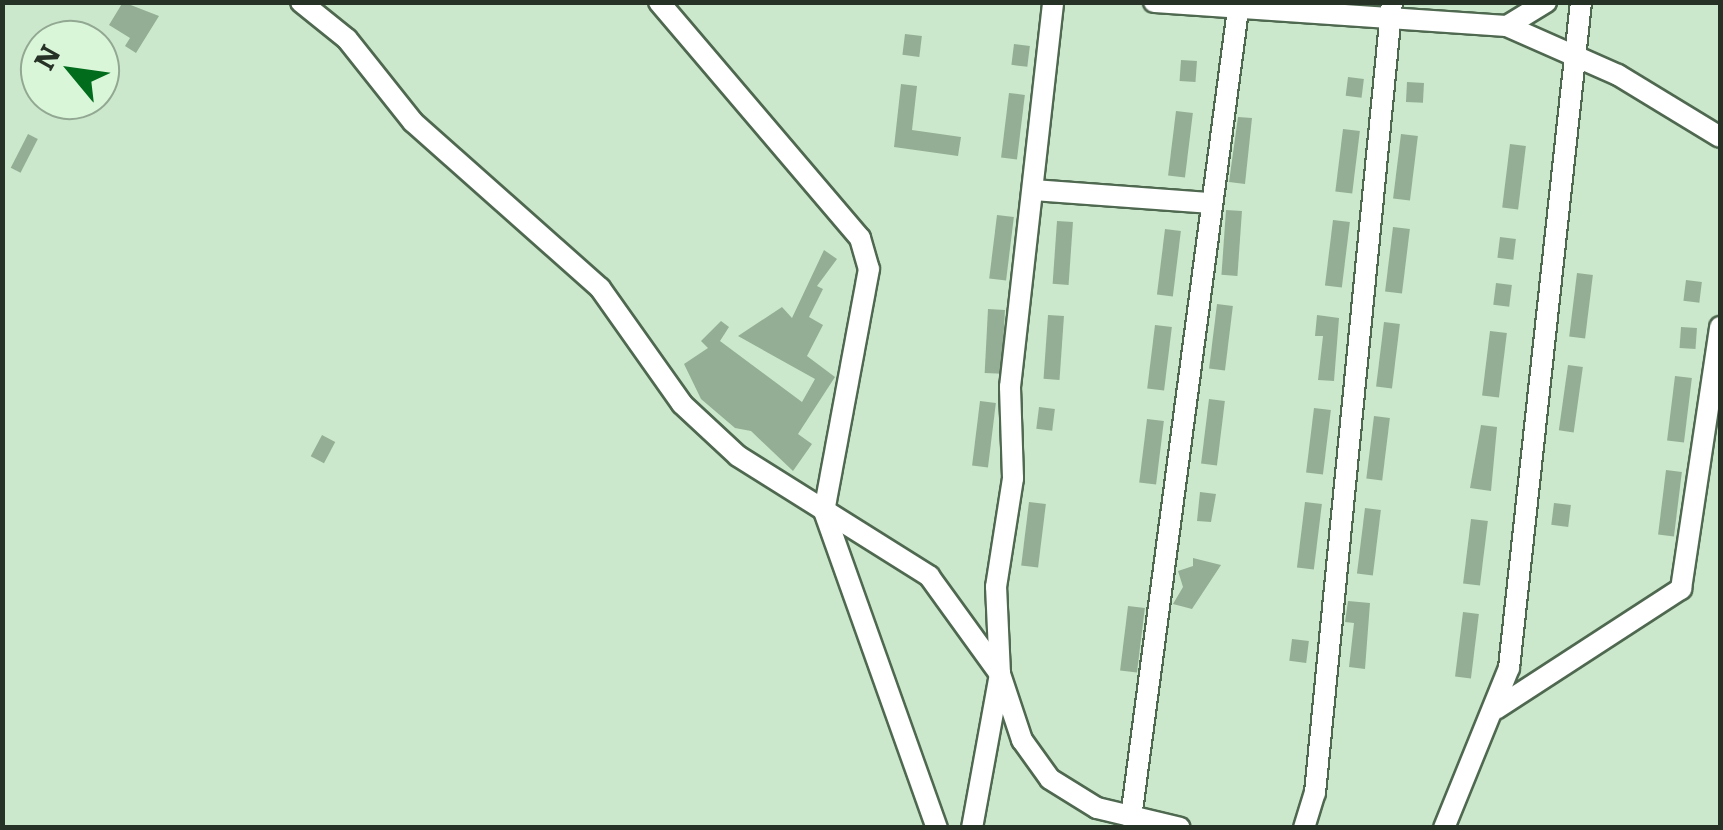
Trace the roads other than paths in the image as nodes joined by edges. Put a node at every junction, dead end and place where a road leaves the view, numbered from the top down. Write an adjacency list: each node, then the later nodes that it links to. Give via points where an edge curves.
1 (301, 2): 15 (street, via 347,39 413,122 600,288 682,404 738,456)
2 (659, 2): 15 (street, via 860,238 868,269)
3 (1053, 2): 12 (street)
4 (1154, 2): 7 (street)
5 (1546, 2): 9 (street)
6 (1580, 2): 10 (street)
7 (1239, 5): 8 (street); 13 (street)
8 (1391, 11): 9 (street); 22 (street, via 1315,793)
9 (1507, 26): 10 (street)
10 (1574, 56): 11 (street); 17 (street, via 1510,668)
11 (1720, 138)
12 (1033, 190): 13 (street); 16 (street, via 1010,387 1014,478 996,588)
13 (1209, 203): 18 (street)
14 (1720, 327): 17 (street, via 1681,590)
15 (824, 511): 16 (street, via 930,576); 19 (street)
16 (1000, 674): 18 (street, via 1022,740 1050,779 1096,808); 20 (street)
17 (1496, 710): 23 (street)
18 (1131, 818): 21 (street)
19 (937, 828)
20 (972, 828)
21 (1180, 828)
22 (1304, 828)
23 (1444, 828)

